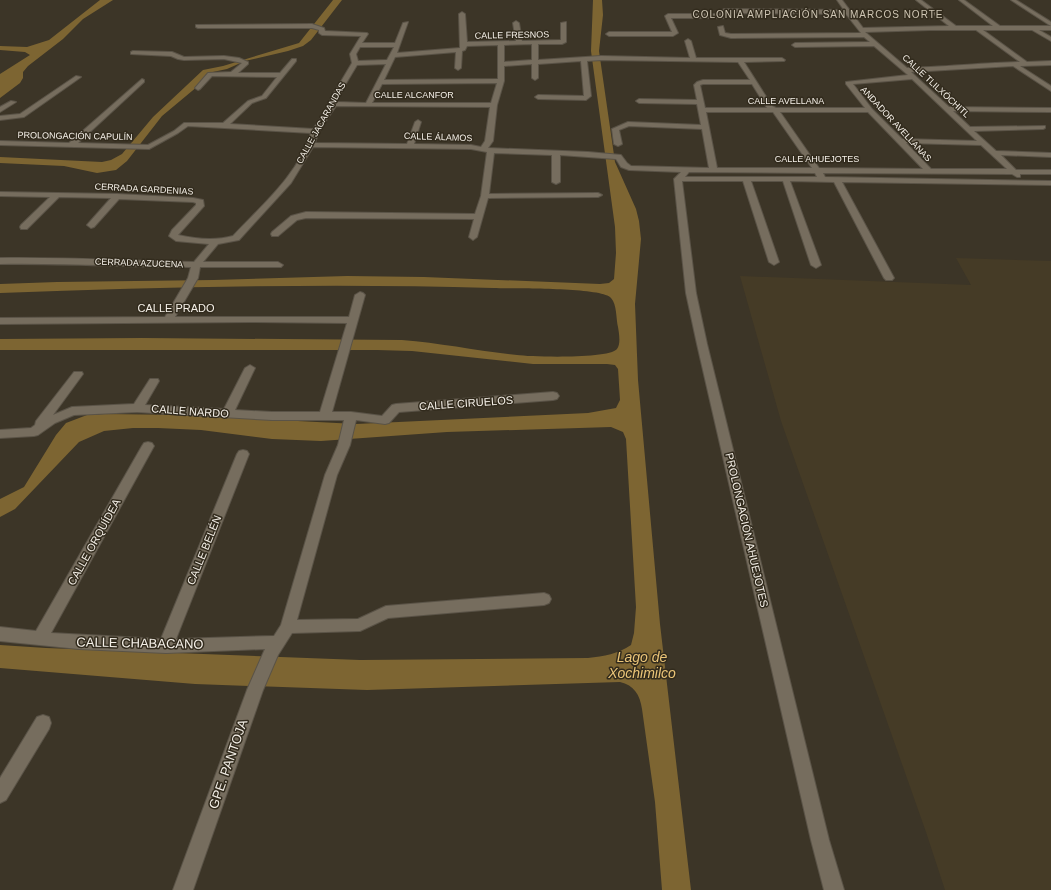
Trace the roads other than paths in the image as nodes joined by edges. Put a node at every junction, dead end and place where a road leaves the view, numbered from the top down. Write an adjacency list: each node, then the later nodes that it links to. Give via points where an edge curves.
1 (842, 0): 6 (street, CALLE TLILXÓCHITL)
2 (918, 0): 15 (street)
3 (961, 0): 17 (street)
4 (1013, 0): 12 (street)
5 (664, 9): 8 (street)
6 (847, 12): 8 (street, via 724,11 724,16); 20 (street, CALLE TLILXÓCHITL)
7 (462, 14): 27 (street)
8 (668, 16): 21 (street, via 675,34)
9 (516, 23): 25 (street)
10 (564, 23): 26 (street, CALLE FRESNOS, via 564,41)
11 (406, 24): 31 (street)
12 (1051, 24)
13 (198, 26): 29 (street, via 312,26 322,29 322,33 364,33)
14 (721, 26): 20 (street, via 722,34 731,36)
15 (955, 28): 16 (street); 20 (street)
16 (977, 28): 17 (street); 46 (street)
17 (999, 28): 18 (street)
18 (1033, 28): 19 (street); 22 (street)
19 (1051, 28)
20 (863, 33): 28 (street, CALLE TLILXÓCHITL)
21 (609, 34)
22 (1051, 39)
23 (688, 41): 37 (street)
24 (501, 43): 25 (street, CALLE FRESNOS); 27 (street, CALLE FRESNOS); 44 (street)
25 (519, 43): 26 (street, CALLE FRESNOS)
26 (535, 43): 42 (street)
27 (464, 44): 32 (street, CALLE FRESNOS, via 462,49)
28 (875, 44): 30 (street); 48 (street, CALLE TLILXÓCHITL)
29 (360, 45): 31 (street); 40 (street, CALLE JACARANDAS, via 353,54)
30 (795, 45)
31 (397, 46): 34 (street)
32 (458, 50): 34 (street); 47 (street)
33 (133, 53): 49 (street, via 172,54 183,59 208,56 240,59 246,63)
34 (393, 55): 41 (street)
35 (586, 59): 37 (street); 42 (street); 60 (street, via 588,96)
36 (294, 60): 50 (street)
37 (694, 60): 38 (street)
38 (740, 60): 39 (street); 57 (street)
39 (782, 60)
40 (355, 62): 41 (street); 64 (street, CALLE JACARANDAS, via 333,100)
41 (390, 62): 56 (street)
42 (535, 62): 44 (street); 53 (street)
43 (1051, 63): 46 (street)
44 (502, 64): 55 (street)
45 (1014, 64): 46 (street); 48 (street); 59 (street)
46 (1026, 64)
47 (458, 68)
48 (906, 70): 51 (street, CALLE TLILXÓCHITL)
49 (233, 74): 50 (street); 58 (street, via 210,74)
50 (280, 75): 73 (street, via 264,97 250,102)
51 (912, 76): 67 (street, CALLE TLILXÓCHITL); 71 (street, ANDADOR AVELLANAS, via 848,83)
52 (78, 77): 74 (street, via 22,116)
53 (535, 78)
54 (142, 81): 86 (street)
55 (501, 81): 56 (street); 66 (street)
56 (381, 82): 65 (street)
57 (754, 82): 63 (street, via 699,83 697,85); 70 (street, via 770,107)
58 (198, 88)
59 (1051, 89)
60 (538, 97)
61 (639, 101): 63 (street)
62 (13, 102): 68 (street)
63 (700, 102): 69 (street)
64 (334, 104): 65 (street, CALLE ALCANFOR); 81 (street, CALLE JACARANDAS)
65 (368, 105): 66 (street, CALLE ALCANFOR)
66 (494, 105): 89 (street)
67 (948, 109): 72 (street); 80 (street, CALLE TLILXÓCHITL)
68 (0, 110)
69 (702, 110): 70 (street, CALLE AVELLANA); 78 (street)
70 (775, 110): 71 (street, CALLE AVELLANA); 95 (street)
71 (870, 110): 82 (street, ANDADOR AVELLANAS)
72 (1051, 110)
73 (235, 117): 76 (street, via 204,118); 77 (street)
74 (0, 118)
75 (418, 122): 88 (street)
76 (186, 124): 77 (street); 86 (street, PROLONGACIÓN CAPULÍN, via 149,147)
77 (225, 125): 81 (street)
78 (705, 127): 85 (street, via 628,124 615,129); 94 (street)
79 (1043, 127): 80 (street)
80 (968, 129): 84 (street, CALLE TLILXÓCHITL)
81 (315, 130): 87 (street, CALLE JACARANDAS)
82 (901, 141): 84 (street); 96 (street, ANDADOR AVELLANAS)
83 (0, 143): 86 (street, PROLONGACIÓN CAPULÍN)
84 (984, 143): 91 (street, CALLE TLILXÓCHITL)
85 (618, 144)
86 (71, 145)
87 (311, 145): 88 (street, CALLE ÁLAMOS); 117 (street, CALLE JACARANDAS, via 288,181 243,231 236,238 226,242)
88 (410, 146): 89 (street, CALLE ÁLAMOS, via 471,147)
89 (487, 150): 90 (street, CALLE ÁLAMOS); 111 (street)
90 (556, 153): 92 (street, CALLE ÁLAMOS); 104 (street)
91 (994, 153): 93 (street); 97 (street, CALLE TLILXÓCHITL)
92 (588, 154): 99 (street, CALLE AHUEJOTES, via 618,157 629,168)
93 (1051, 155)
94 (713, 169): 95 (street, CALLE AHUEJOTES); 99 (street, CALLE AHUEJOTES)
95 (816, 169): 96 (street, CALLE AHUEJOTES); 101 (street)
96 (928, 170): 97 (street, CALLE AHUEJOTES)
97 (1014, 172): 98 (street, CALLE AHUEJOTES); 106 (street, CALLE TLILXÓCHITL)
98 (1051, 172)
99 (682, 174): 100 (street, CALLE AHUEJOTES); 150 (street, PROLONGACIÓN AHUEJOTES, via 691,293)
100 (746, 179): 102 (street, CALLE AHUEJOTES); 119 (street)
101 (823, 179): 102 (street, CALLE AHUEJOTES); 103 (street, CALLE AHUEJOTES)
102 (786, 180): 122 (street)
103 (837, 180): 106 (street, CALLE AHUEJOTES); 123 (street)
104 (556, 182)
105 (1051, 182): 106 (street, CALLE AHUEJOTES)
106 (1025, 183)
107 (0, 194): 109 (street, CERRADA GARDENIAS)
108 (598, 195): 111 (street)
109 (56, 196): 110 (street, CERRADA GARDENIAS); 114 (street)
110 (117, 196): 113 (street); 117 (street, CERRADA GARDENIAS, via 200,202 200,206 173,236)
111 (483, 200): 112 (street)
112 (478, 217): 115 (street, via 306,215 294,218); 116 (street)
113 (91, 225)
114 (24, 227)
115 (275, 234)
116 (473, 237)
117 (215, 242): 120 (street)
118 (0, 261): 120 (street, CERRADA AZUCENA, via 59,260)
119 (774, 262)
120 (196, 265): 121 (street, CERRADA AZUCENA); 125 (street, via 193,278)
121 (278, 265)
122 (816, 265)
123 (889, 278)
124 (360, 295): 126 (street)
125 (168, 320): 126 (street, CALLE PRADO); 127 (street, CALLE PRADO)
126 (352, 320): 134 (street)
127 (0, 321)
128 (250, 368): 133 (street)
129 (78, 374): 137 (street)
130 (154, 380): 132 (street)
131 (553, 396): 136 (street, CALLE CIRUELOS, via 396,408)
132 (137, 408): 133 (street, CALLE NARDO); 137 (street, CALLE NARDO, via 72,411 51,420)
133 (227, 414): 134 (street, CALLE NARDO)
134 (325, 416): 135 (street, CALLE NARDO)
135 (351, 418): 136 (street, CALLE NARDO); 142 (street, GPE. PANTOJA, via 344,445 331,475)
136 (385, 420)
137 (34, 432): 138 (street)
138 (0, 434)
139 (148, 446): 144 (street, CALLE ORQUÍDEA)
140 (243, 454): 145 (street, CALLE BELÉN)
141 (544, 598): 142 (street, via 386,612 360,625)
142 (288, 627): 146 (street, GPE. PANTOJA)
143 (0, 634): 144 (street, CALLE CHABACANO)
144 (40, 638): 145 (street, CALLE CHABACANO)
145 (166, 646): 146 (street, CALLE CHABACANO)
146 (276, 647): 149 (street, GPE. PANTOJA, via 254,690)
147 (43, 722): 148 (street)
148 (0, 794)
149 (183, 890)
150 (834, 890)

